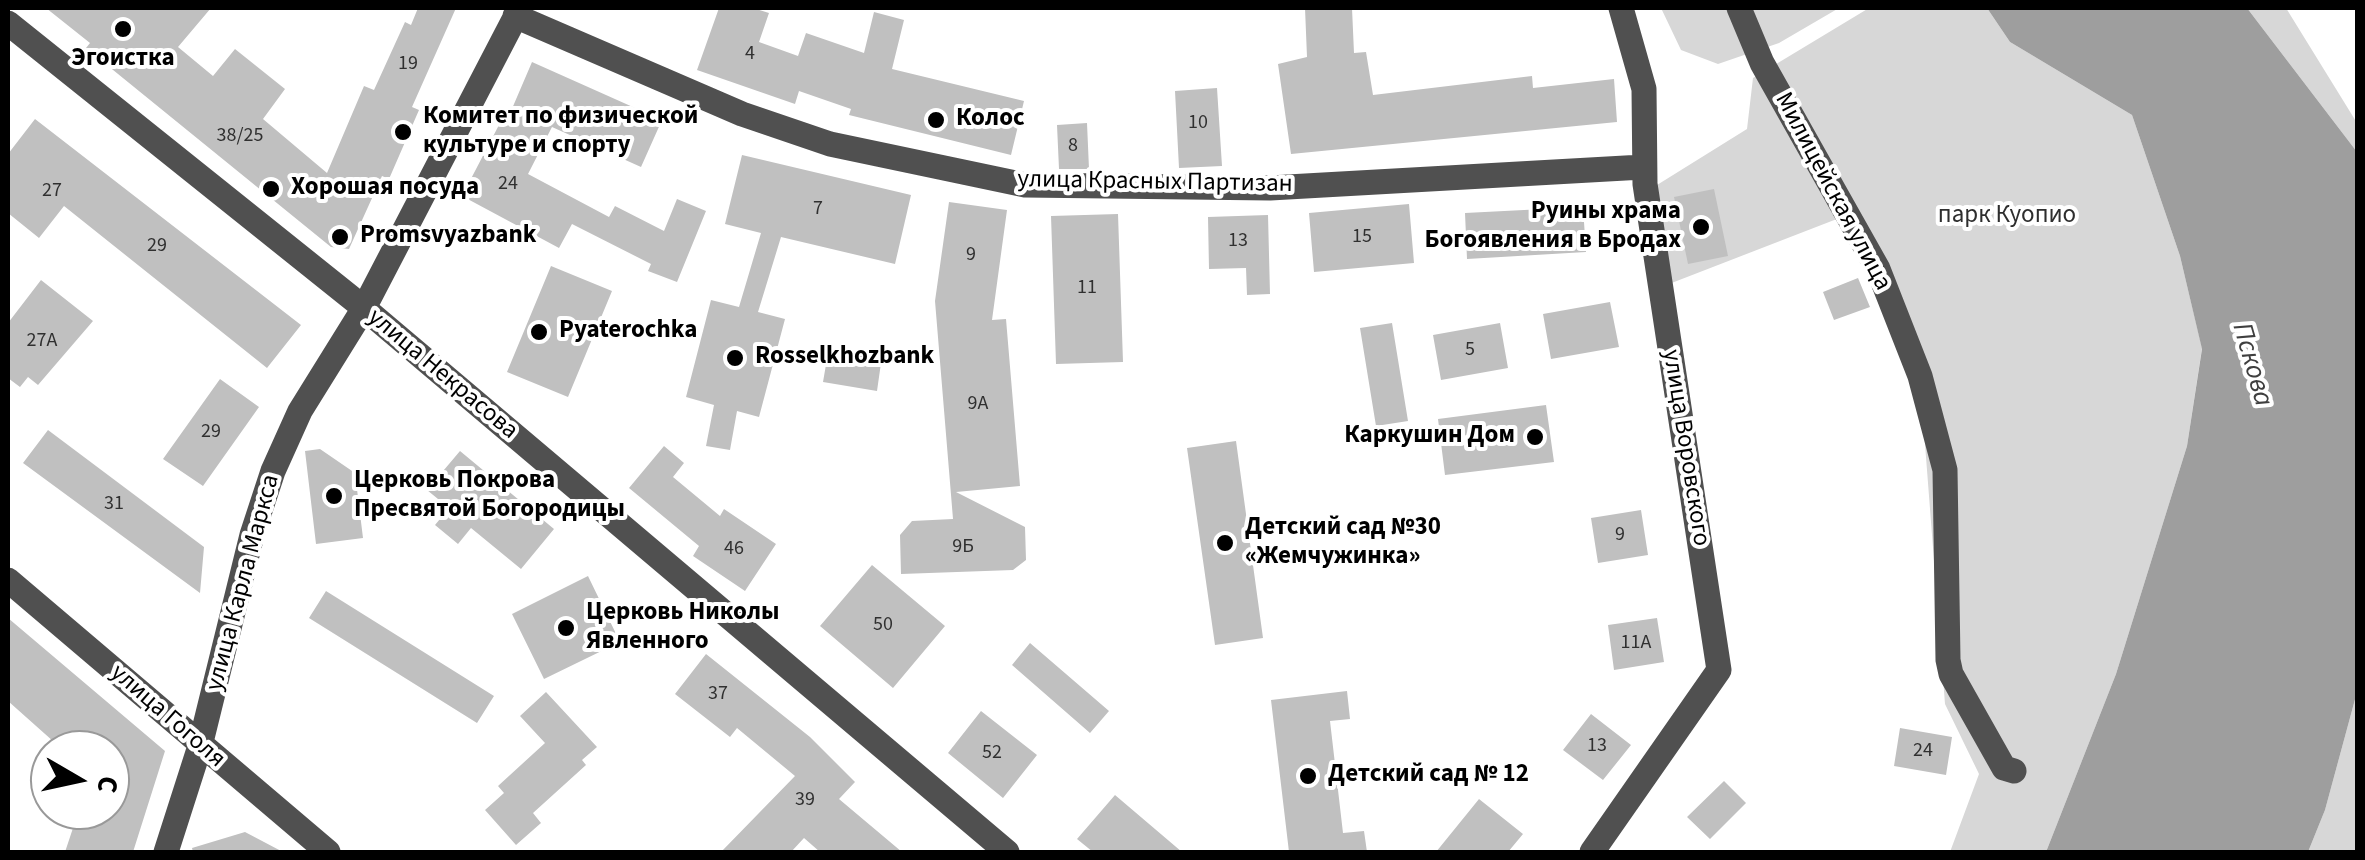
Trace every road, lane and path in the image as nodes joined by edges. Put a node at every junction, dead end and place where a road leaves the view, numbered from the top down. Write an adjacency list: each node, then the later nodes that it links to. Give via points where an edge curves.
1 (1621, 8): 5 (street, улица Воровского, via 1644,89)
2 (1738, 8): 9 (street, Милицейская улица, via 1878,269 1920,376 1944,470 1951,674 2004,768)
3 (518, 12): 5 (street, улица Красных Партизан, via 742,114 830,144 1025,186 1270,188); 6 (street, улица Карла Маркса)
4 (8, 23): 6 (street, улица Некрасова)
5 (1643, 167): 13 (street, улица Воровского, via 1719,670)
6 (364, 308): 8 (street, улица Карла Маркса, via 300,410 273,471); 12 (street, улица Некрасова)
7 (8, 580): 8 (street, улица Гоголя)
8 (200, 746): 10 (street, улица Карла Маркса); 11 (street, улица Гоголя)
9 (2014, 770)
10 (166, 852)
11 (328, 852)
12 (1007, 852)
13 (1592, 852)

